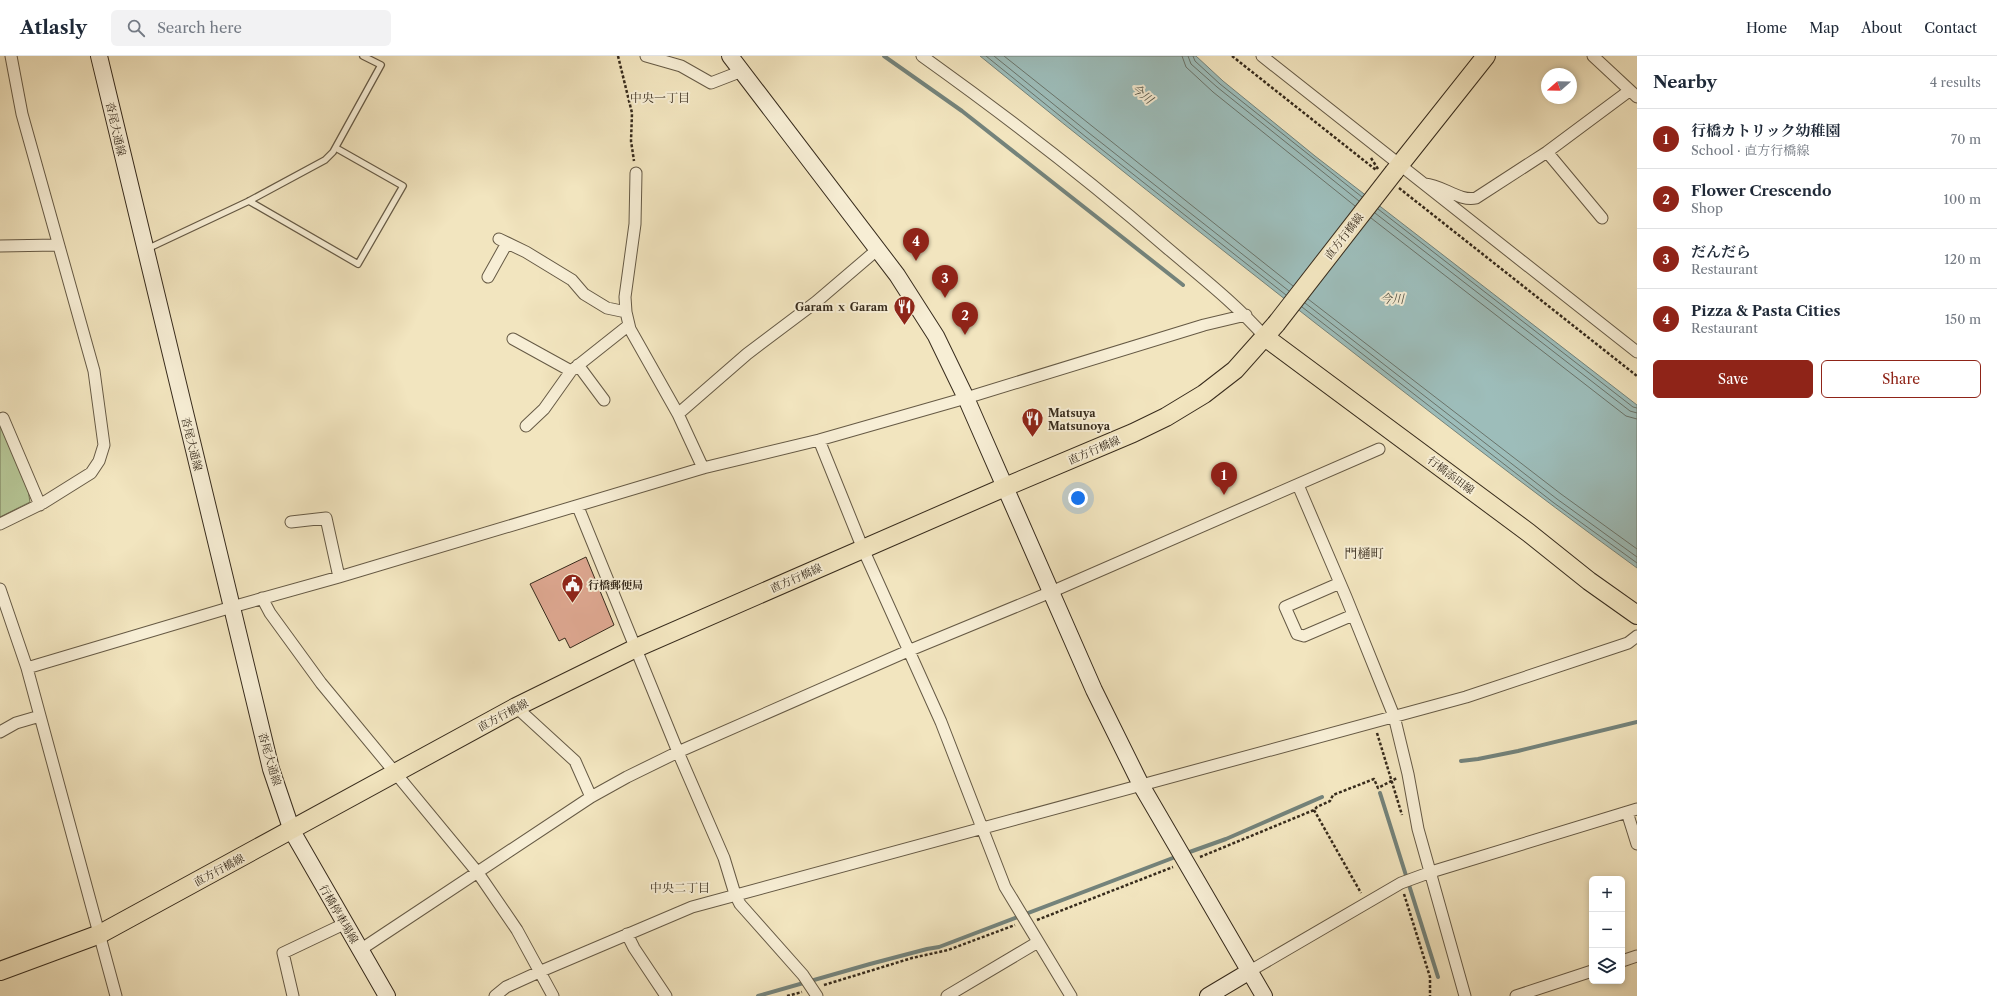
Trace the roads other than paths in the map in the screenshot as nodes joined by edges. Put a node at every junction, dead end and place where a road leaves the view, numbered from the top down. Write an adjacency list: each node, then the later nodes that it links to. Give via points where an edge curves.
1 (12, 56): 19 (street, via 22,114)
2 (99, 56): 21 (street, 沓尾大通線)
3 (363, 56): 12 (lane, via 381,65)
4 (646, 56): 10 (street, via 681,66 711,83)
5 (730, 56): 10 (street)
6 (922, 56): 25 (street, via 1034,139 1146,229)
7 (1262, 56): 15 (street)
8 (1486, 56): 15 (main road, 直方行橋線)
9 (1593, 56): 11 (street)
10 (742, 71): 22 (street)
11 (1633, 94): 13 (street)
12 (336, 148): 17 (lane, via 325,160 312,168); 17 (lane, via 403,186 358,264)
13 (1547, 152): 16 (street, via 1506,180 1471,199 1434,184); 18 (street)
14 (636, 173): 24 (street, via 635,224)
15 (1392, 174): 16 (street); 27 (main road, 直方行橋線, bridge)
16 (1422, 184): 29 (street)
17 (249, 201): 21 (lane)
18 (1602, 218)
19 (57, 244): 20 (street); 41 (street, via 94,371 104,445 91,474)
20 (0, 246)
21 (145, 250): 51 (street, 沓尾大通線)
22 (878, 250): 31 (street, via 936,336); 33 (street, via 816,302 747,354)
23 (488, 277): 24 (street, via 503,241 572,280 584,294 608,308)
24 (626, 312): 26 (street)
25 (1246, 315): 27 (street); 31 (street, via 1204,325)
26 (629, 325): 30 (street); 33 (street)
27 (1271, 330): 40 (main road, 直方行橋線, via 1235,370 1204,394 1166,417); 53 (main road, 行橋添田線, via 1589,581)
28 (513, 338): 30 (street)
29 (1637, 352)
30 (575, 368): 32 (street); 35 (street, via 544,409)
31 (966, 398): 36 (street); 40 (street)
32 (604, 400)
33 (678, 414): 38 (street)
34 (3, 418): 41 (street)
35 (526, 426)
36 (819, 440): 38 (street); 45 (street)
37 (1379, 449): 39 (street)
38 (703, 468): 42 (street)
39 (1298, 486): 47 (street); 49 (street)
40 (1005, 487): 45 (main road, 直方行橋線); 49 (street)
41 (40, 505): 44 (street)
42 (578, 507): 46 (street); 55 (street)
43 (291, 522): 46 (street, via 326,518)
44 (0, 524)
45 (863, 549): 55 (main road, 直方行橋線); 56 (street)
46 (339, 577): 50 (street)
47 (1340, 583): 52 (street); 52 (street, via 1285,607 1297,634 1304,636)
48 (0, 589): 57 (street)
49 (1051, 592): 56 (street); 64 (street, via 1094,690)
50 (262, 598): 51 (street); 63 (street, via 321,683)
51 (232, 607): 57 (street); 68 (street, 沓尾大通線, via 271,769)
52 (1353, 615): 60 (street)
53 (1637, 615)
54 (1637, 636): 60 (street, via 1628,643 1473,694)
55 (636, 648): 58 (main road, 直方行橋線); 62 (street)
56 (908, 651): 62 (street); 67 (street, via 941,722)
57 (28, 668): 59 (street)
58 (516, 707): 63 (main road, 直方行橋線); 65 (street, via 575,761)
59 (40, 716): 61 (street, via 16,723); 74 (street)
60 (1394, 716): 64 (street); 70 (street, via 1418,829)
61 (0, 732)
62 (678, 752): 65 (street); 72 (street, via 724,858)
63 (395, 773): 68 (main road, 直方行橋線); 71 (street)
64 (1141, 785): 67 (street); 81 (street)
65 (591, 797): 71 (street)
66 (1632, 811): 69 (street); 70 (street)
67 (983, 827): 72 (street); 76 (street, via 1005,887)
68 (292, 830): 73 (street, 行橋停車場線); 74 (main road, 直方行橋線)
69 (1637, 844)
70 (1431, 872): 81 (street, via 1401,883); 96 (street)
71 (478, 873): 77 (street); 82 (street, via 517,930)
72 (735, 894): 75 (street, via 692,907); 84 (street, via 740,904)
73 (344, 924): 77 (street, 行橋停車場線); 87 (street, via 283,953)
74 (100, 934): 80 (main road, 直方行橋線); 86 (street)
75 (627, 934): 82 (street); 91 (street)
76 (1038, 942): 92 (street); 93 (street)
77 (360, 950): 88 (street, 行橋停車場線)
78 (1637, 956): 79 (street)
79 (1625, 960)
80 (0, 971)
81 (1250, 971): 94 (street); 95 (street)
82 (538, 972): 89 (street); 90 (street)
83 (1589, 972): 85 (street)
84 (815, 992)
85 (1532, 994): 97 (street)
86 (116, 996)
87 (293, 996)
88 (387, 996)
89 (495, 996)
90 (553, 996)
91 (666, 996)
92 (947, 996)
93 (1071, 996)
94 (1208, 996)
95 (1264, 996)
96 (1465, 996)
97 (1516, 996)

